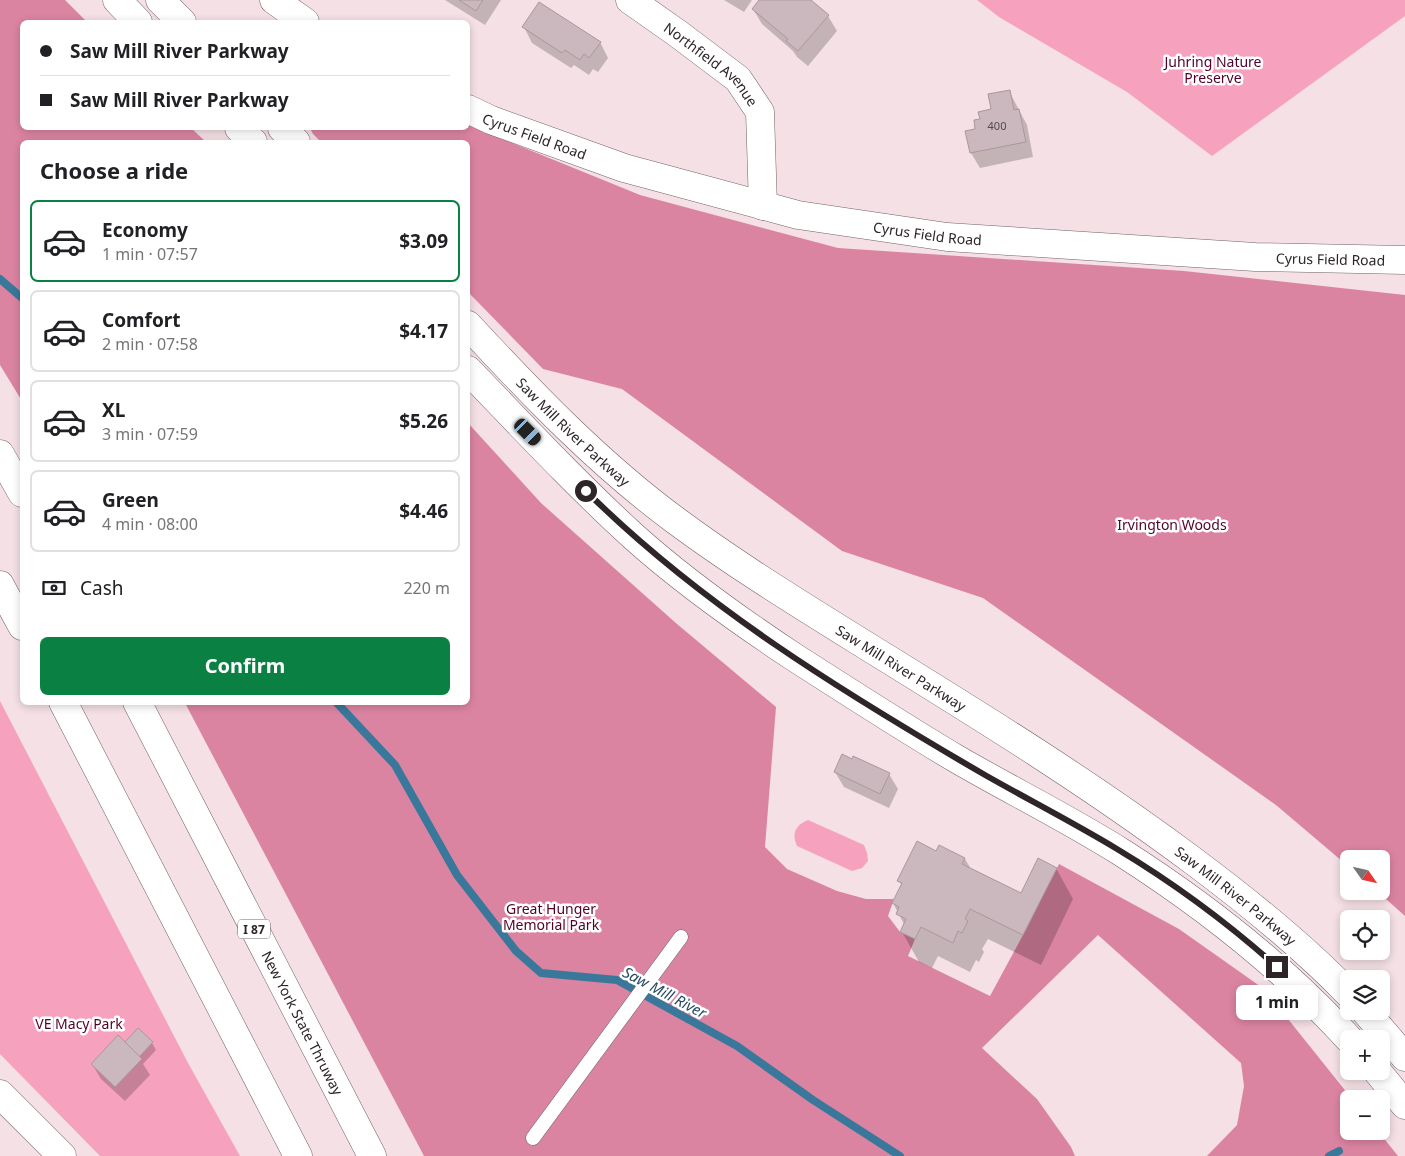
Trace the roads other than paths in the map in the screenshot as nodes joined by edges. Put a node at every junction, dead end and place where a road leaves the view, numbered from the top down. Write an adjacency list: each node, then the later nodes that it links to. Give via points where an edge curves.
1 (117, 0): 5 (main road)
2 (160, 0): 6 (main road)
3 (274, 0): 7 (main road)
4 (630, 0): 13 (main road, Northfield Avenue, via 738,79 760,112)
5 (136, 20)
6 (180, 20)
7 (302, 20)
8 (470, 110): 13 (main road, Cyrus Field Road, via 624,168)
9 (241, 130): 11 (main road)
10 (284, 130): 12 (main road)
11 (251, 140)
12 (294, 140)
13 (763, 206): 14 (main road, Cyrus Field Road, via 798,215 947,237 1255,257)
14 (1405, 260)
15 (470, 327): 24 (main road, Saw Mill River Parkway, via 570,431 639,493 760,578 987,720 1143,824 1255,908)
16 (470, 372): 26 (main road, Saw Mill River Parkway, via 628,531 714,601 791,655 953,757 1157,876 1265,957 1301,988)
17 (0, 454): 18 (main road)
18 (20, 489)
19 (0, 585): 20 (main road)
20 (20, 622)
21 (65, 705): 33 (main road)
22 (139, 705): 34 (main road, New York State Thruway / I 87)
23 (681, 937): 31 (lane)
24 (1340, 985)
25 (1373, 1020): 27 (main road)
26 (1341, 1030)
27 (1405, 1057)
28 (1385, 1080): 30 (main road)
29 (0, 1094): 32 (main road)
30 (1405, 1105)
31 (533, 1138)
32 (62, 1156)
33 (298, 1156)
34 (372, 1156)

